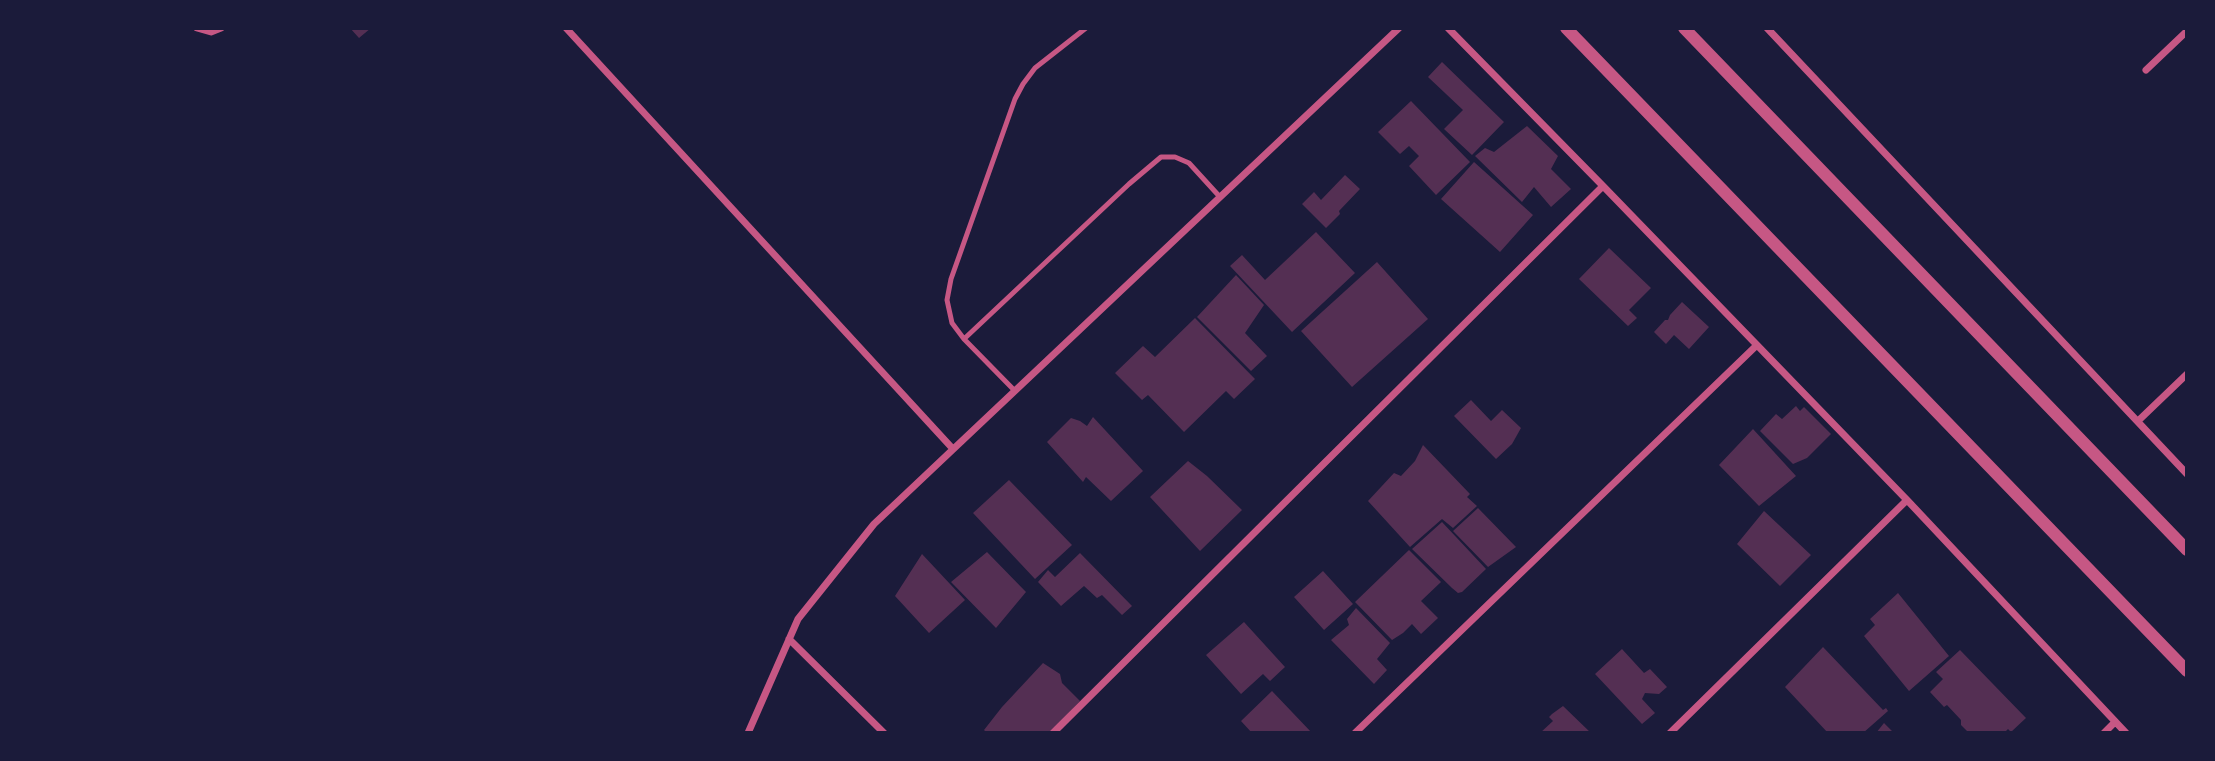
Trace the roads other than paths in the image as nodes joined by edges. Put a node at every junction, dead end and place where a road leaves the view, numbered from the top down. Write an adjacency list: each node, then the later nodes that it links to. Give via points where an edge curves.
1 (197, 28): 2 (street, via 211,32)
2 (221, 28)
3 (566, 28): 19 (street)
4 (1086, 28): 14 (lane, via 1035,68 1015,99 951,279 947,300 951,323)
5 (1399, 28): 13 (street)
6 (1448, 28): 12 (street)
7 (1566, 28): 24 (street)
8 (1684, 28): 22 (street)
9 (1767, 28): 18 (street)
10 (2187, 31): 11 (street)
11 (2146, 70)
12 (1604, 186): 15 (street); 28 (street)
13 (1220, 197): 14 (lane, via 1189,163 1161,157); 17 (street)
14 (964, 339): 17 (lane)
15 (1757, 345): 21 (street); 29 (street)
16 (2187, 374): 18 (street)
17 (1015, 391): 19 (street)
18 (2138, 421): 20 (street)
19 (953, 449): 23 (street, via 874,524 798,619)
20 (2187, 474)
21 (1907, 500): 25 (street); 30 (street)
22 (2187, 550)
23 (789, 639): 26 (street); 27 (street)
24 (2187, 671)
25 (2115, 722): 31 (street); 32 (street)
26 (748, 733)
27 (884, 733)
28 (1053, 733)
29 (1356, 733)
30 (1670, 733)
31 (2104, 733)
32 (2126, 733)

